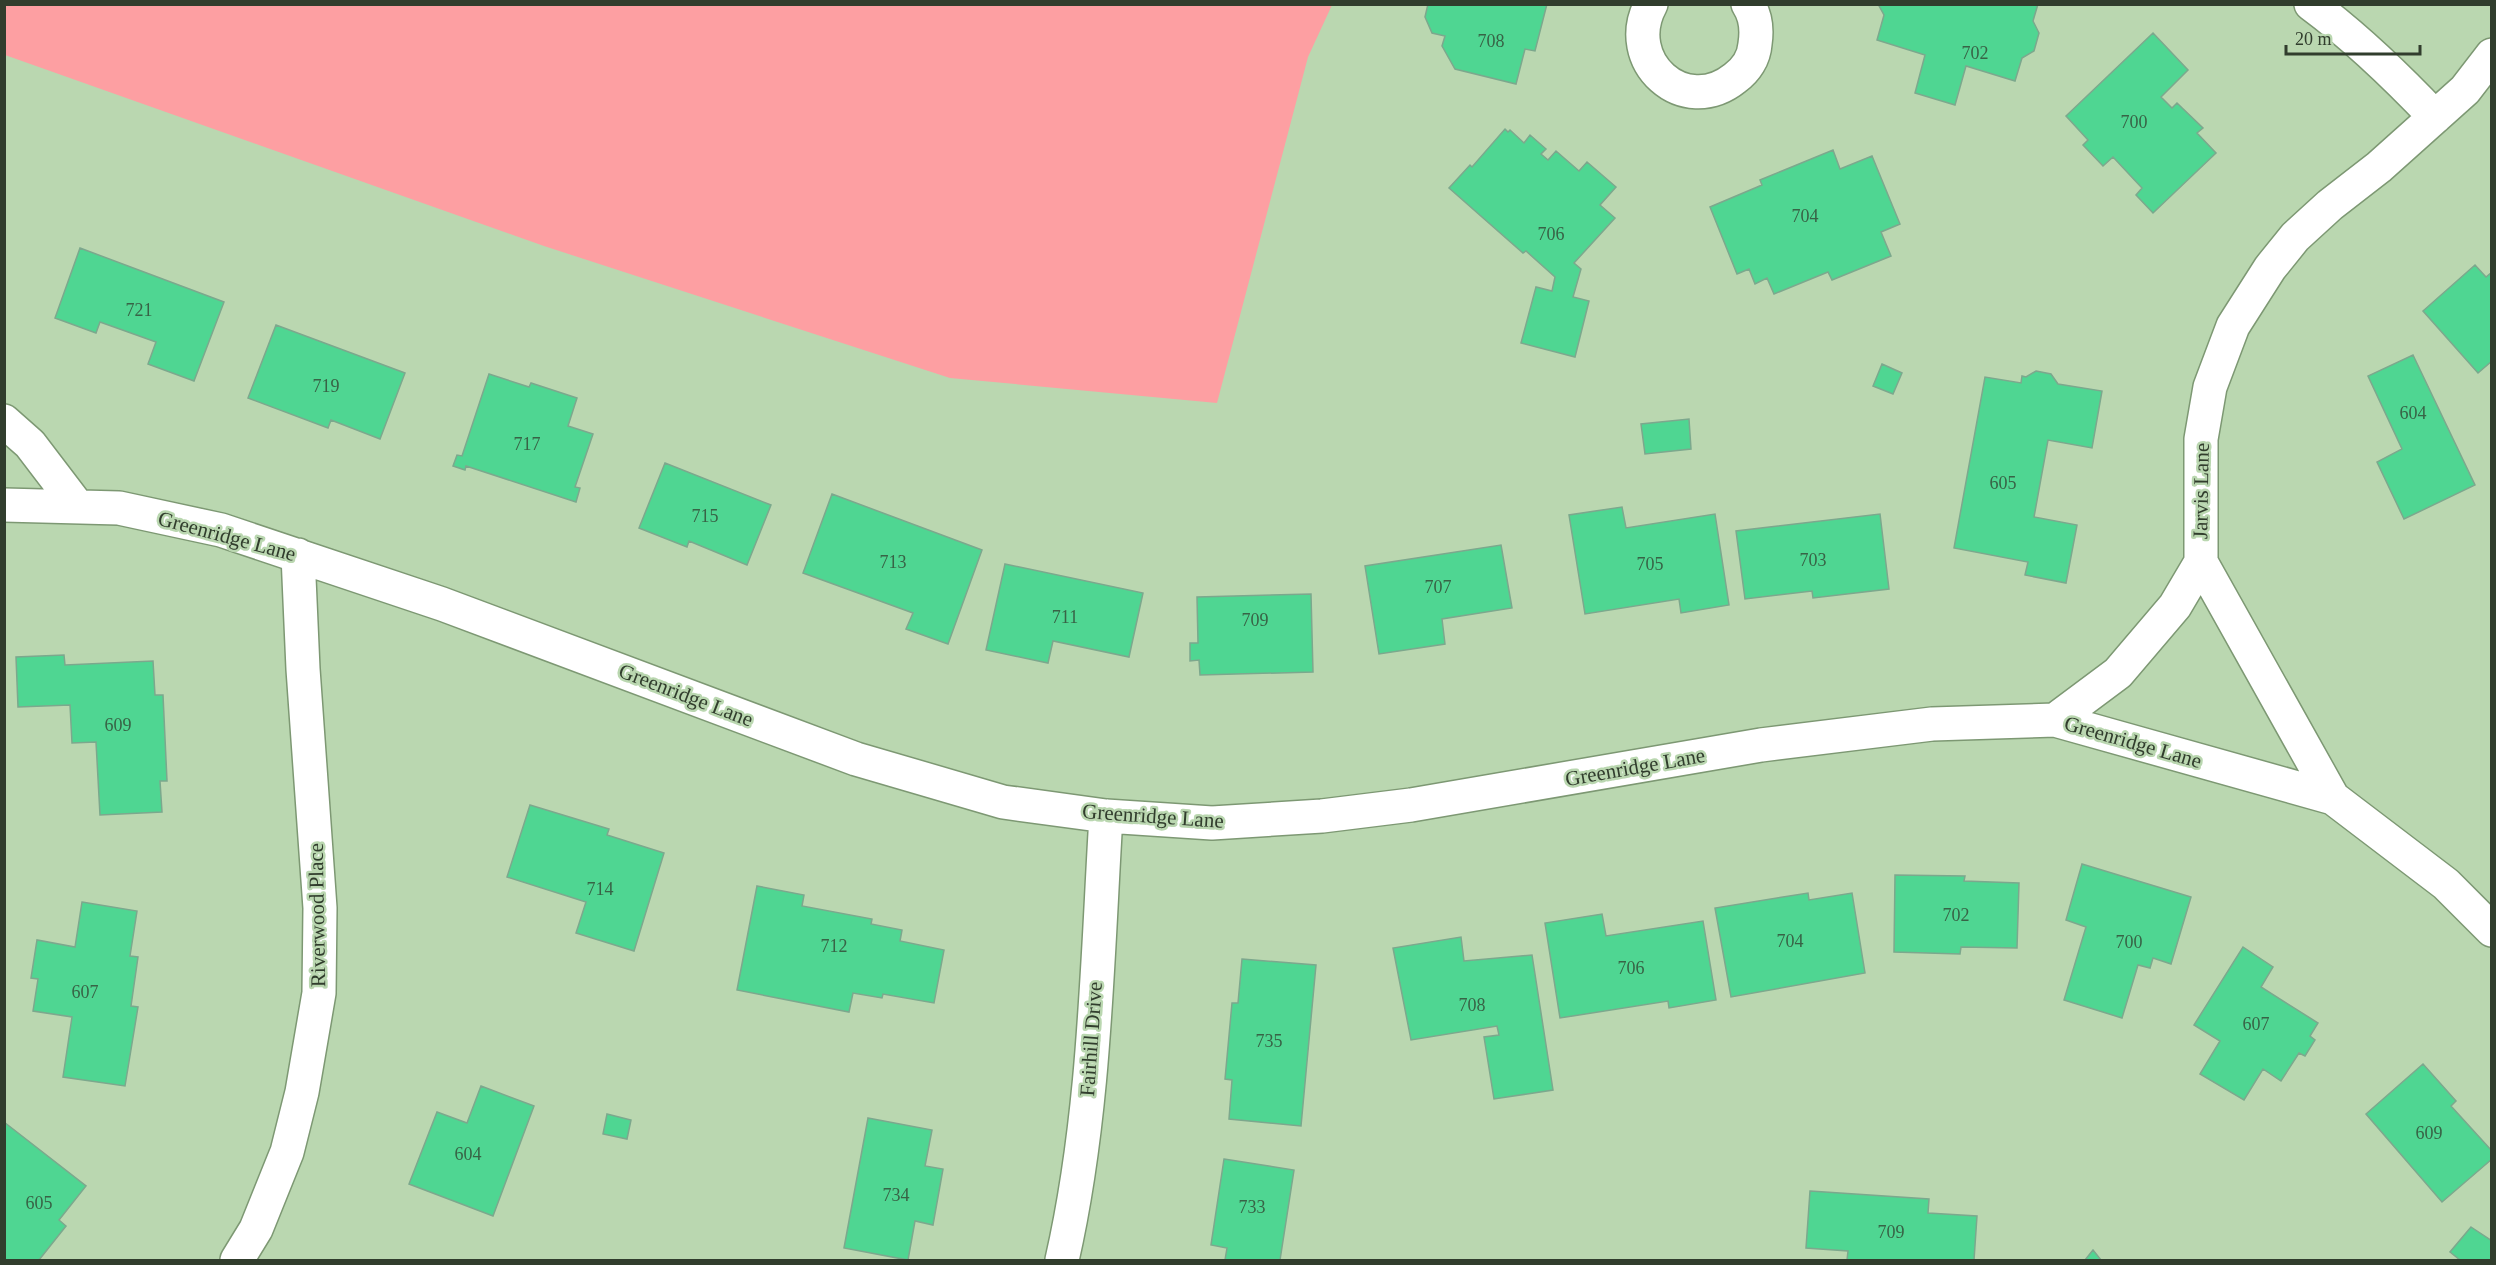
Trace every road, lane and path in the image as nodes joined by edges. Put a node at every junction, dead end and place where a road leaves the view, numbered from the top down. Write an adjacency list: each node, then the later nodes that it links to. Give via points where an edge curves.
1 (1651, 4): 2 (street, via 1644,17 1642,39 1648,61 1662,79 1681,89 1704,92 1725,86 1743,72 1755,52 1757,30)
2 (1748, 4)
3 (2311, 4): 5 (street, via 2384,63)
4 (2492, 55): 5 (street, Jarvis Lane, via 2465,90)
5 (2435, 117): 10 (street, Jarvis Lane, via 2295,237 2233,326 2210,387 2201,439)
6 (4, 421): 8 (street, via 30,444)
7 (4, 506): 8 (street, Greenridge Lane)
8 (78, 507): 9 (street, Greenridge Lane, via 119,508 221,530)
9 (298, 555): 13 (street, Greenridge Lane, via 442,604 856,759 1003,802); 15 (street, Riverwood Place, via 320,908 319,993 287,1152 271,1197)
10 (2201, 562): 11 (street, via 2175,606 2118,673); 12 (street, Jarvis Lane)
11 (2055, 720): 12 (street, Greenridge Lane); 13 (street, Greenridge Lane, via 1932,724 1761,745 1411,805 1322,816 1212,823)
12 (2333, 798): 14 (street, Jarvis Lane, via 2446,884)
13 (1106, 816): 16 (street, Fairhill Drive, via 1084,1126)
14 (2492, 930)
15 (237, 1260)
16 (1062, 1260)

